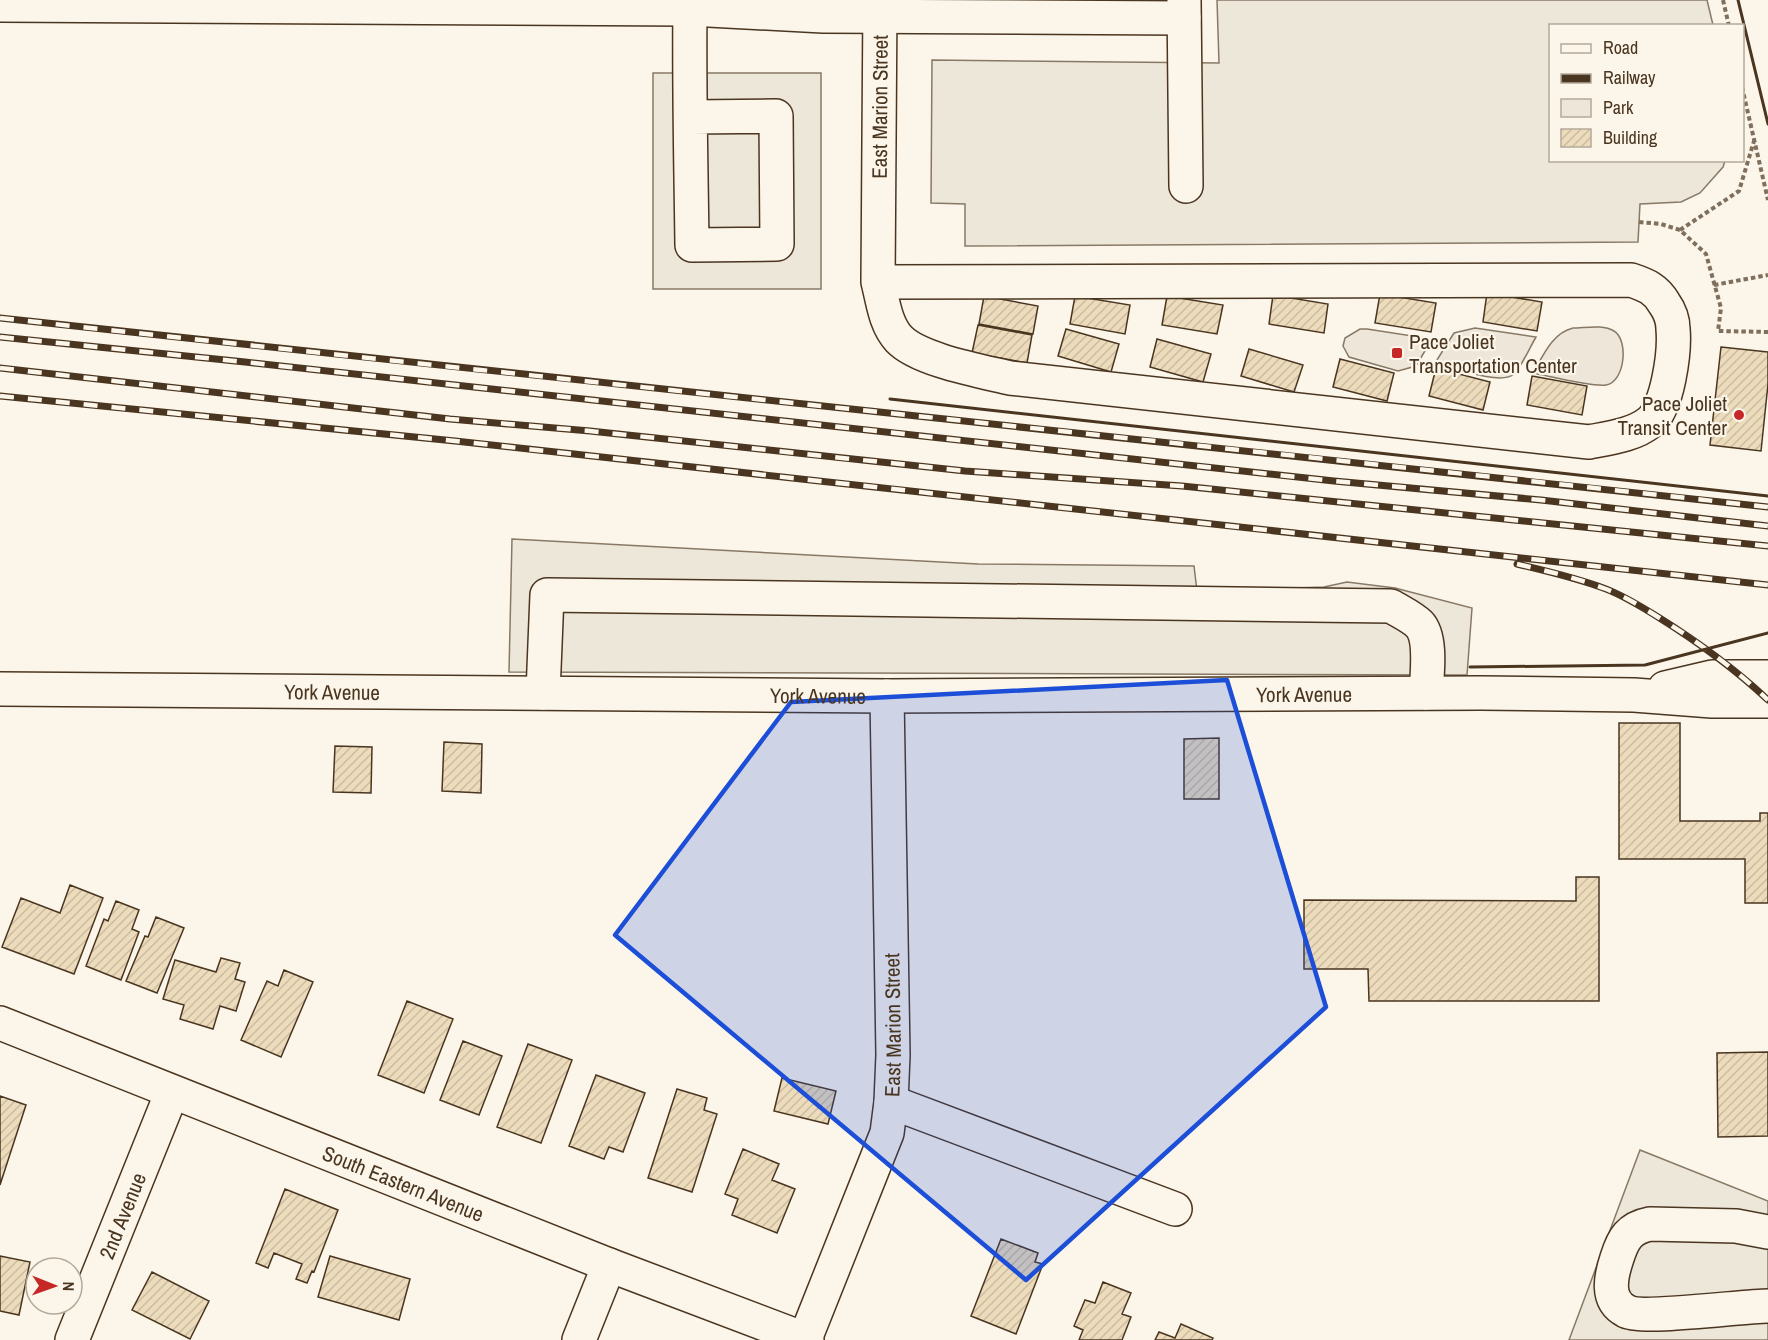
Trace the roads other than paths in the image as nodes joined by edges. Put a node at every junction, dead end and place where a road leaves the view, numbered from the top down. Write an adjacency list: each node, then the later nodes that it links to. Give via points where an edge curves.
1 (0, 5): 3 (street)
2 (880, 8): 3 (street, via 823,16); 4 (street, via 928,17); 7 (street, East Marion Street)
3 (690, 9): 5 (street)
4 (1184, 9): 6 (street)
5 (691, 117): 5 (street, via 776,116 777,244 692,244)
6 (1186, 186)
7 (878, 282): 7 (street, East Marion Street, via 1631,280 1650,286 1664,302 1673,328 1671,356 1662,405 1652,421 1617,437 1589,442 1010,378 934,357 899,339 888,321)
8 (1768, 677): 12 (street, York Avenue, via 1712,677)
9 (0, 689): 10 (street, York Avenue)
10 (543, 693): 11 (street, via 547,596 1391,606 1419,624 1425,636); 13 (street, York Avenue)
11 (1426, 693): 12 (street, York Avenue); 13 (street, York Avenue)
12 (1635, 695): 14 (street, York Avenue)
13 (887, 696): 17 (street, East Marion Street)
14 (1768, 701)
15 (0, 1023): 16 (street, South Eastern Avenue)
16 (172, 1092): 20 (street, South Eastern Avenue); 22 (street, 2nd Avenue)
17 (891, 1102): 18 (street); 24 (street, East Marion Street, via 886,1133)
18 (1175, 1209)
19 (1768, 1232): 21 (street, via 1736,1226 1636,1227 1622,1242 1612,1270 1611,1290 1615,1301 1627,1312 1656,1314)
20 (609, 1265): 23 (street); 24 (street, South Eastern Avenue)
21 (1768, 1306)
22 (72, 1340)
23 (579, 1340)
24 (806, 1340)

